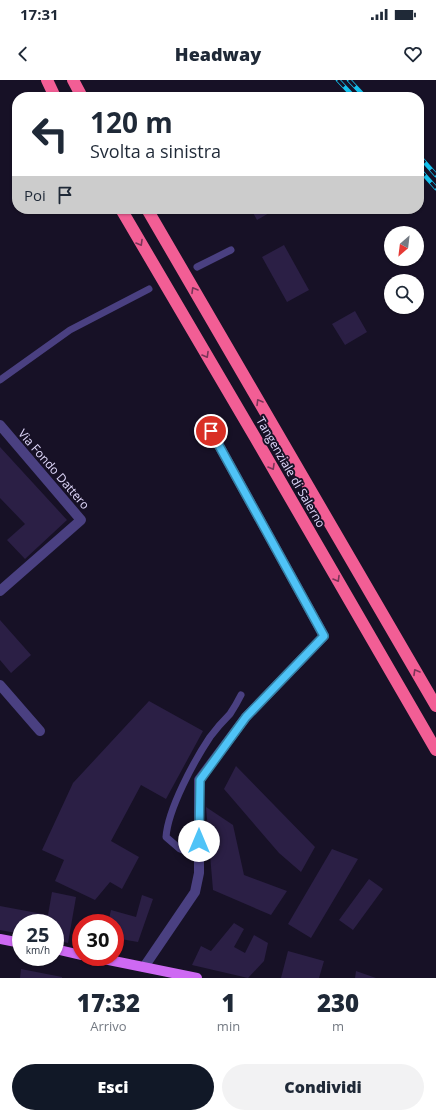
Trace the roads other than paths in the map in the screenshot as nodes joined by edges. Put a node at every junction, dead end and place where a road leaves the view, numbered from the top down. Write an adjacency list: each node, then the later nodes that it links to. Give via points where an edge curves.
1 (47, 80): 3 (highway)
2 (73, 80): 4 (highway)
3 (53, 92)
4 (79, 92)
5 (124, 214): 18 (highway, Tangenziale di Salerno, one-way to 18)
6 (150, 214): 16 (highway, Tangenziale di Salerno, one-way to 6)
7 (231, 250): 8 (lane)
8 (196, 267)
9 (149, 289): 10 (lane, via 70,330)
10 (0, 380)
11 (0, 425): 13 (street, Via Fondo Dattero, via 81,520)
12 (211, 431): 19 (street, via 324,636 246,717 200,780)
13 (0, 591)
14 (0, 685): 17 (street)
15 (241, 695): 19 (lane, via 231,712 210,737 187,778 167,827 166,837 180,849)
16 (436, 706)
17 (40, 731)
18 (436, 750)
19 (199, 856): 23 (street, via 199,873 194,892)
20 (0, 939): 21 (main road)
21 (12, 941)
22 (124, 963): 23 (main road)
23 (144, 967): 24 (main road)
24 (198, 978)

